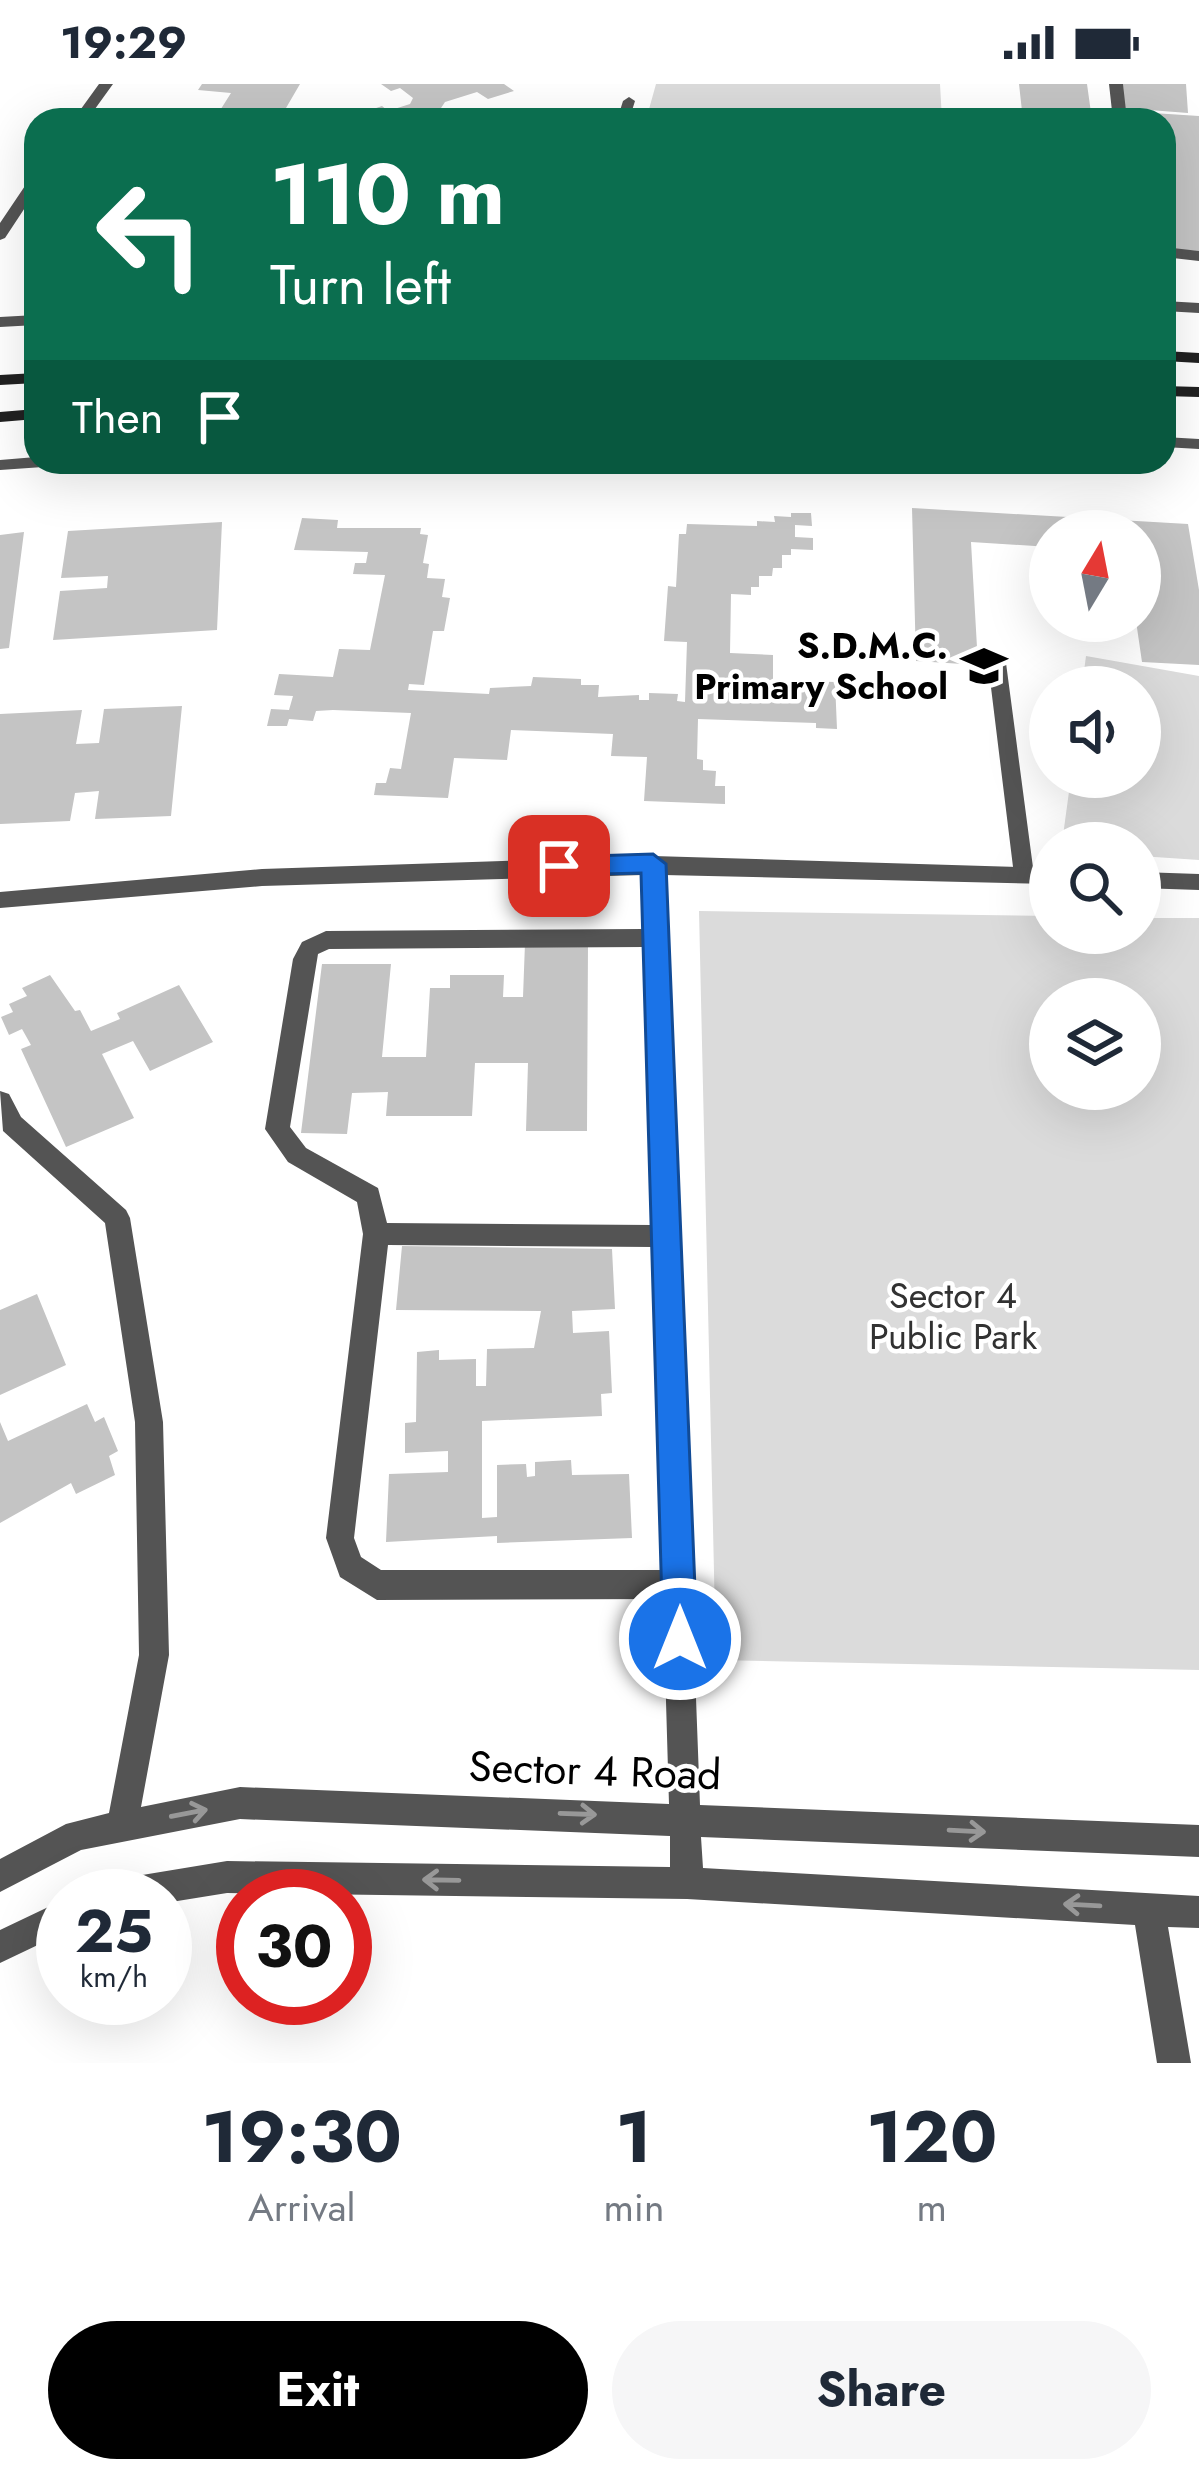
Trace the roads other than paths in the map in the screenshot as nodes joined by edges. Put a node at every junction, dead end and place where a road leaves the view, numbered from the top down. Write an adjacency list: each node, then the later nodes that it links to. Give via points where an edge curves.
1 (629, 101): 2 (lane)
2 (627, 108)
3 (6, 211): 4 (street)
4 (0, 236)
5 (997, 663): 7 (lane)
6 (653, 864): 7 (street); 11 (street, via 418,870); 12 (street)
7 (1024, 875): 8 (street)
8 (1029, 875)
9 (1161, 881): 10 (street)
10 (1199, 882)
11 (0, 900)
12 (656, 938): 14 (street, via 326,940 310,948 277,1129 297,1155 369,1196); 15 (street)
13 (0, 1101): 18 (street, via 12,1124 118,1218 149,1422 154,1636)
14 (376, 1234): 15 (street); 16 (street, via 340,1538 350,1567 377,1585)
15 (669, 1235): 16 (street)
16 (680, 1584): 17 (street)
17 (687, 1818): 18 (street, Sector 4 Road, one-way to 17, via 240,1803); 19 (street, Sector 4 Road, one-way to 19); 22 (street)
18 (122, 1826): 20 (street, Sector 4 Road, via 77,1835)
19 (1199, 1841)
20 (0, 1876)
21 (192, 1883): 22 (street, one-way to 21)
22 (687, 1883): 23 (street, one-way to 22)
23 (1149, 1909): 24 (street); 27 (street)
24 (1199, 1912)
25 (36, 1929): 26 (street)
26 (0, 1947)
27 (1174, 2063)

